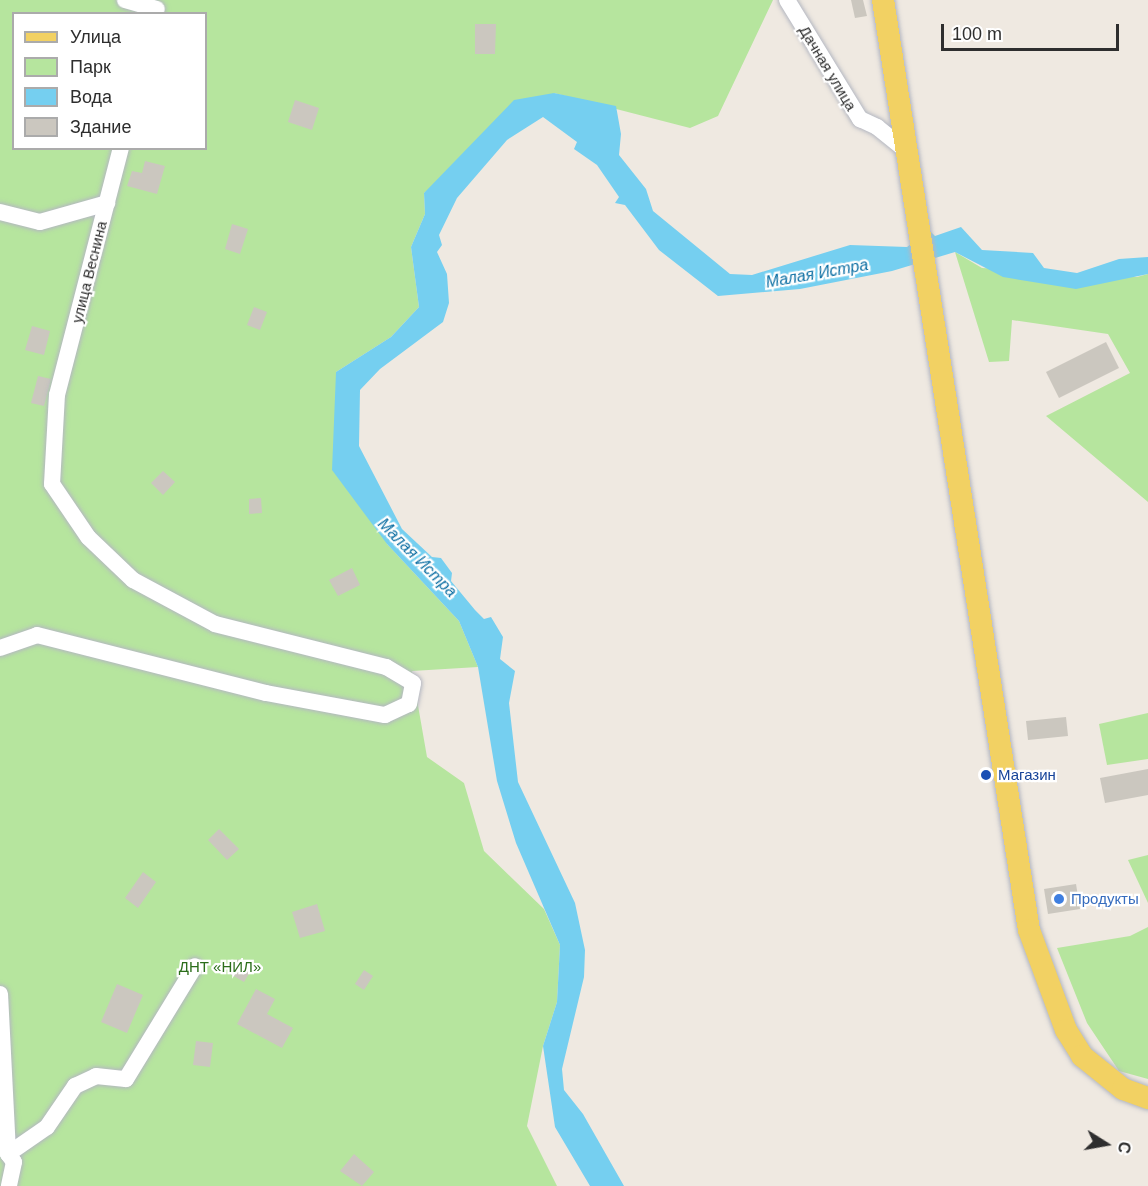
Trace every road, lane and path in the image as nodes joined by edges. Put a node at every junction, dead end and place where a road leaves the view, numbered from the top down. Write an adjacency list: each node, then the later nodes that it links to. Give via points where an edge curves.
1 (125, 0): 4 (street)
2 (787, 0): 6 (street, Дачная улица, via 860,119 877,127)
3 (883, 0): 6 (main road)
4 (158, 8)
5 (120, 150): 7 (street, улица Веснина)
6 (905, 150): 12 (main road, via 1029,930 1066,1030 1082,1056 1114,1083)
7 (107, 203): 8 (street, via 40,222); 9 (street, улица Веснина, via 57,395 52,484 87,537 133,580 215,624 386,667 413,683 409,704 385,715 277,695 37,635)
8 (0, 212)
9 (0, 648)
10 (195, 966): 13 (street, via 126,1079 96,1076 75,1086 47,1127)
11 (0, 994): 13 (street)
12 (1148, 1098)
13 (8, 1154): 14 (street, via 14,1162)
14 (13, 1182)

